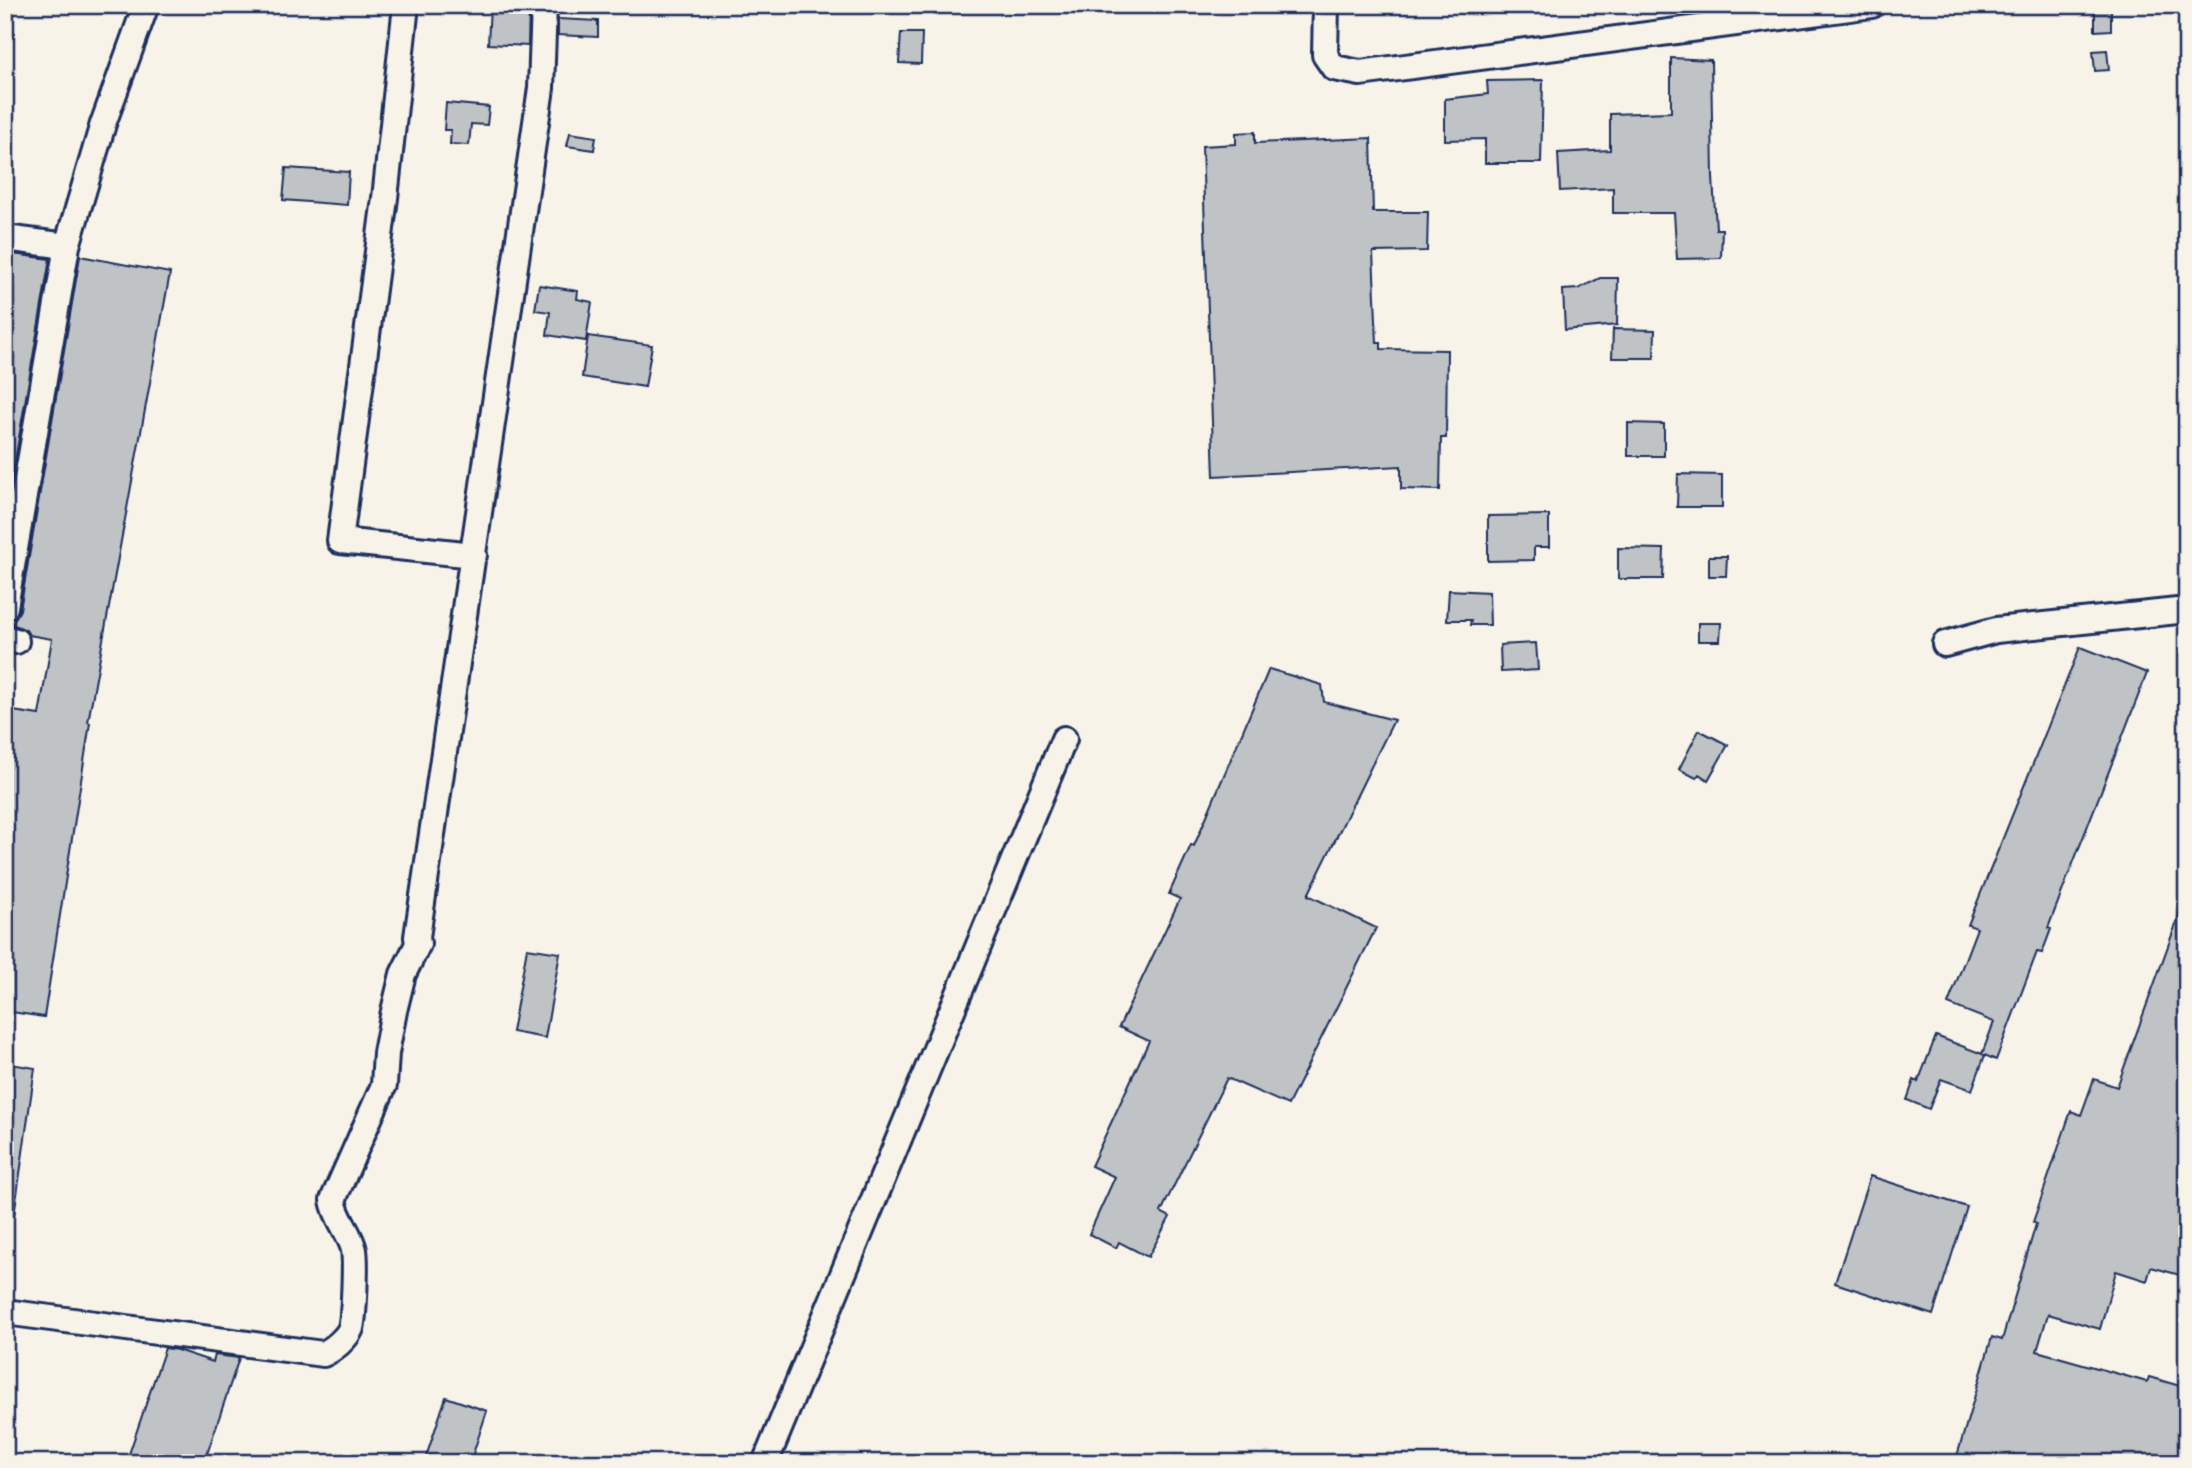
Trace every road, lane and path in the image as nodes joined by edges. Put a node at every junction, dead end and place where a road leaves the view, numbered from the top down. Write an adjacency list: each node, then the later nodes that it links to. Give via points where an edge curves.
1 (146, 5): 7 (street, via 103,124)
2 (406, 5): 8 (street, via 340,541)
3 (544, 5): 8 (street, via 541,88)
4 (1326, 5): 5 (street, via 1325,55 1334,68 1360,73)
5 (1872, 5)
6 (5, 238): 7 (street)
7 (67, 246): 9 (street)
8 (474, 555): 13 (street, via 418,944 403,974 384,1085 333,1200 335,1214 354,1249 351,1327 346,1336 323,1354)
9 (5, 607)
10 (2187, 610): 11 (street, via 1996,631)
11 (1944, 644)
12 (1064, 740): 14 (street)
13 (5, 1312)
14 (765, 1463)

